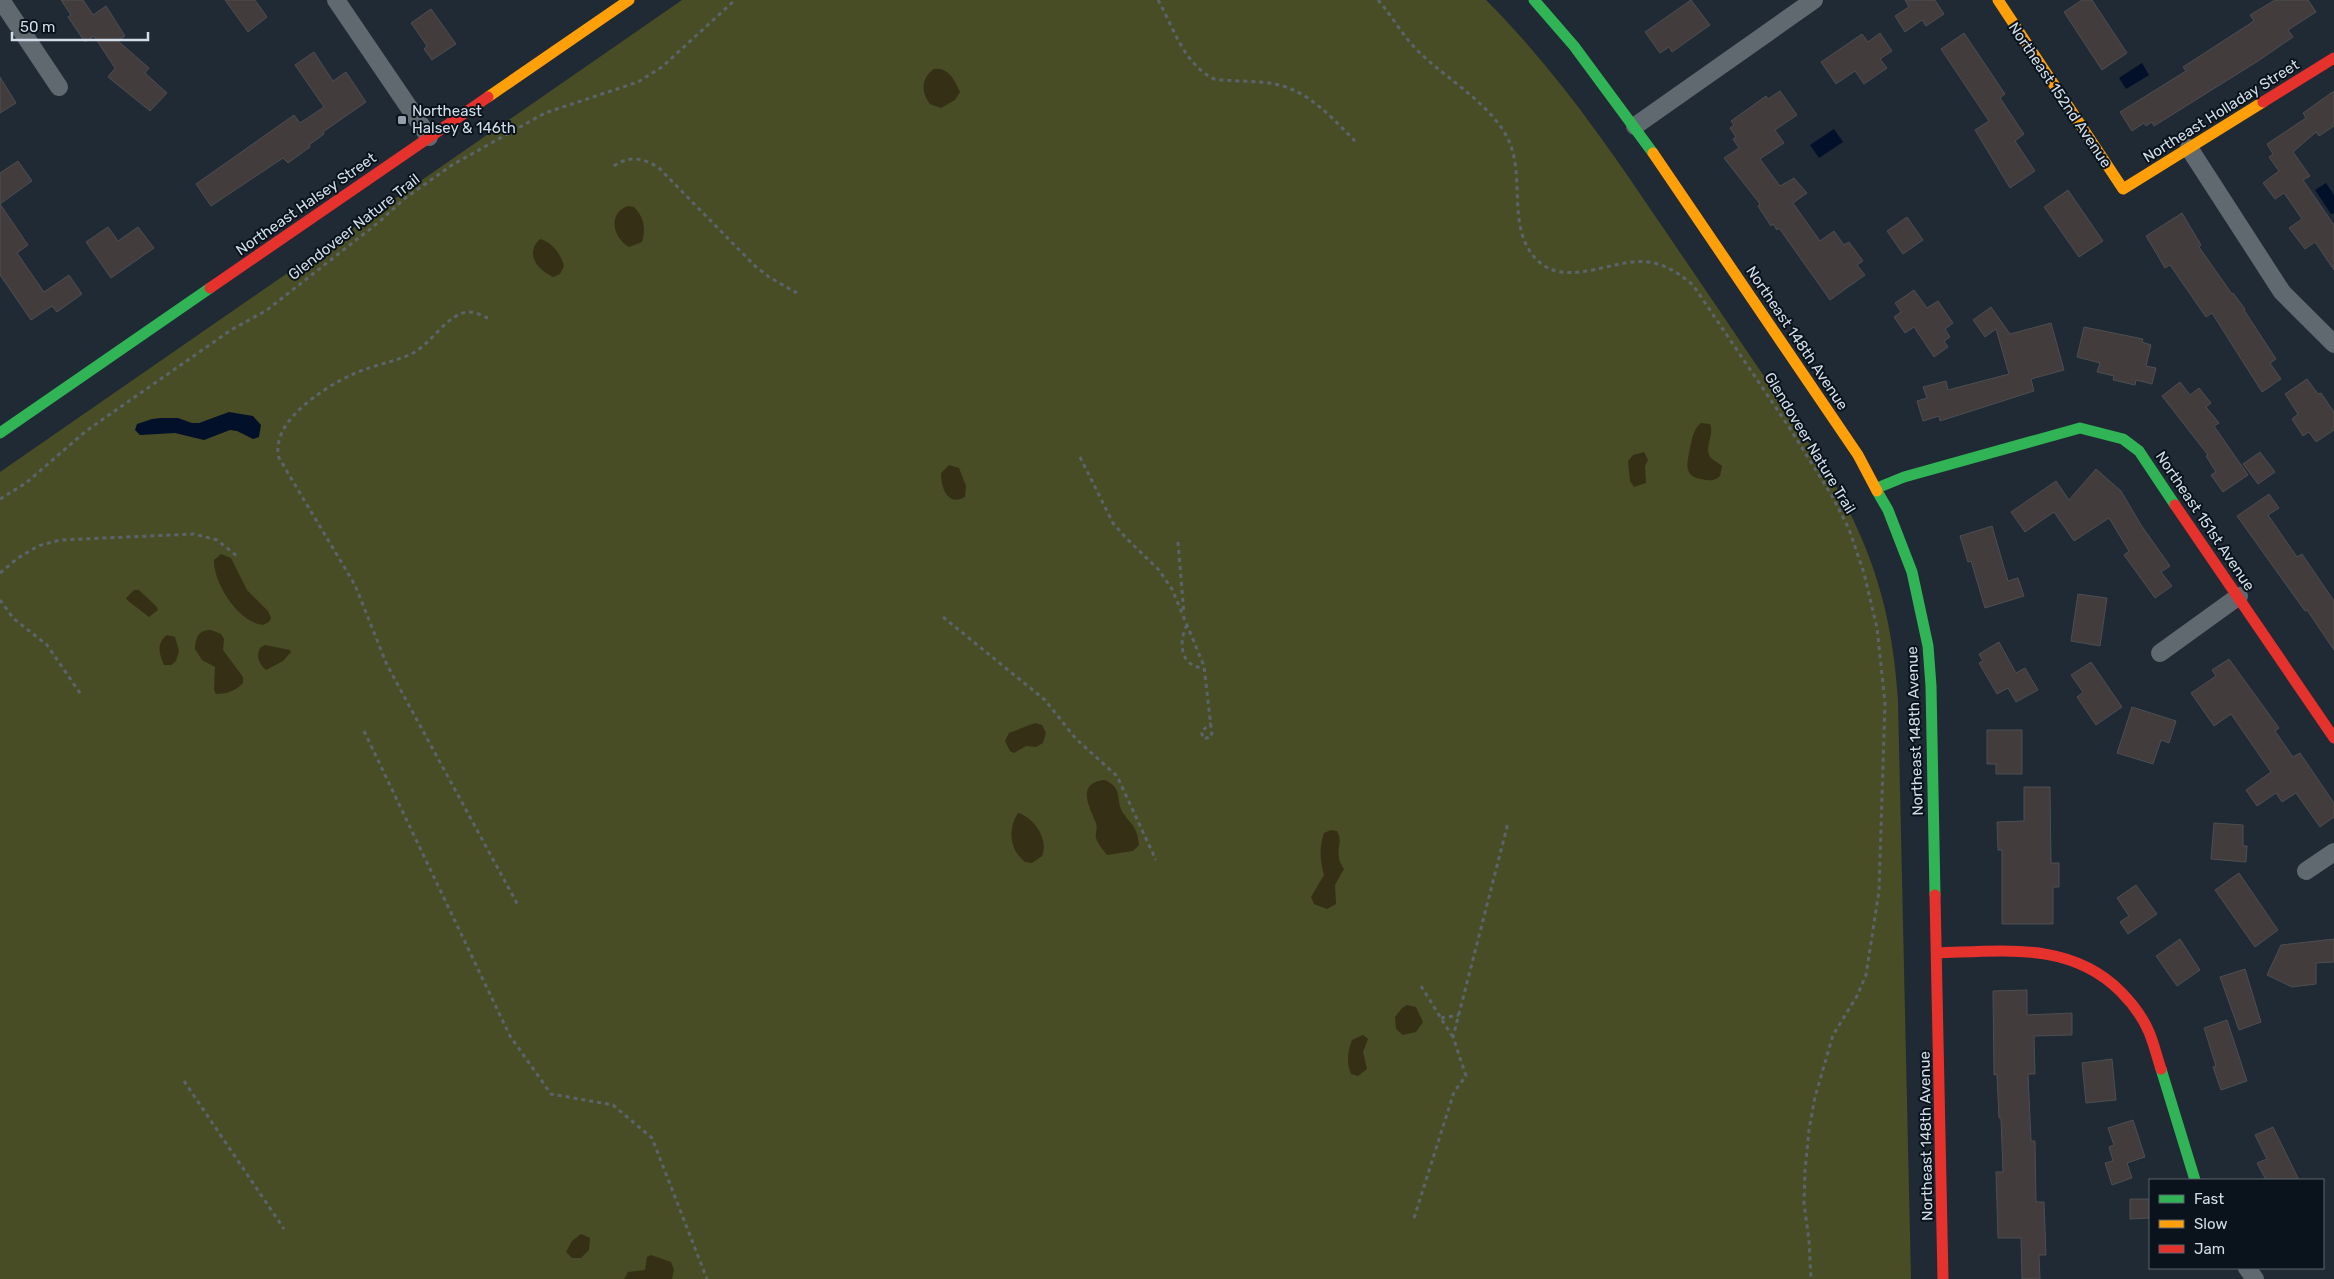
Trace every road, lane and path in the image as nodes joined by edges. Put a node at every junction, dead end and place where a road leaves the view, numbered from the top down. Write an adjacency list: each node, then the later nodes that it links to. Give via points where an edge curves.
1 (1, 0): 11 (street)
2 (336, 0): 13 (street)
3 (629, 0): 13 (main road, Northeast Halsey Street)
4 (735, 0): 24 (path, Glendoveer Nature Trail, via 662,67 638,82 545,113 452,166 404,199 267,310 231,330 86,431 26,483)
5 (1158, 0): 14 (path, via 1180,44 1206,75 1220,80 1275,84 1298,92 1312,100)
6 (1378, 0): 54 (path, Glendoveer Nature Trail, via 1408,40 1475,100 1507,137 1514,158 1522,231 1538,260 1551,269 1568,273 1630,262 1653,262 1674,269 1693,285 1784,419 1849,529 1877,628 1885,703 1879,891 1866,975 1833,1035 1809,1130 1804,1203)
7 (1534, 0): 12 (main road, Northeast 148th Avenue, via 1585,59)
8 (1814, 0): 12 (street)
9 (1998, 0): 17 (main road, Northeast 152nd Avenue)
10 (2334, 58): 15 (main road, Northeast Holladay Street)
11 (59, 87)
12 (1635, 126): 23 (main road, Northeast 148th Avenue, via 1840,427)
13 (429, 137): 21 (main road, Northeast Halsey Street)
14 (1355, 141)
15 (2189, 148): 17 (main road, Northeast Holladay Street); 20 (street, via 2282,292)
16 (614, 166): 18 (path, via 632,159 646,160 659,168 755,266)
17 (2123, 189)
18 (797, 293)
19 (488, 318): 43 (path, via 470,312 457,315 424,346 409,355 365,369 337,383 296,412 283,433 278,449 279,458 355,585 387,665)
20 (2334, 344)
21 (0, 433)
22 (1080, 457): 31 (path, via 1110,518 1166,579)
23 (1877, 488): 28 (main road, Northeast 151st Avenue, via 1904,477 2080,428 2123,439 2140,451); 44 (main road, Northeast 148th Avenue, via 1912,572 1928,646)
24 (0, 499)
25 (1178, 542): 31 (path)
26 (237, 556): 27 (path, via 217,540 194,534 60,540 38,546)
27 (0, 573)
28 (2239, 596): 33 (street); 38 (main road, Northeast 151st Avenue)
29 (0, 600): 35 (path, via 13,618 47,644)
30 (944, 617): 41 (path, via 1045,700 1076,739 1117,776)
31 (1184, 617): 32 (path)
32 (1187, 624): 34 (path); 34 (path, via 1181,640 1184,657 1192,665)
33 (2160, 653)
34 (1204, 668): 36 (path)
35 (82, 696)
36 (1211, 722): 36 (path, via 1212,736 1204,739 1201,732)
37 (364, 731): 53 (path, via 510,1036 551,1094 612,1105 652,1138)
38 (2334, 738)
39 (1508, 823): 46 (path)
40 (2334, 852): 42 (street)
41 (1156, 860)
42 (2306, 871)
43 (519, 907)
44 (1937, 953): 50 (main road, via 2040,952 2064,955 2080,960 2109,977 2138,1010 2149,1031); 55 (main road, Northeast 148th Avenue)
45 (1421, 986): 47 (path)
46 (1459, 1014): 47 (path); 48 (path)
47 (1440, 1018): 48 (path)
48 (1453, 1037): 51 (path, via 1466,1076 1454,1092)
49 (184, 1081): 52 (path)
50 (2195, 1179)
51 (1414, 1218)
52 (284, 1229)
53 (707, 1279)
54 (1811, 1279)
55 (1943, 1279)

